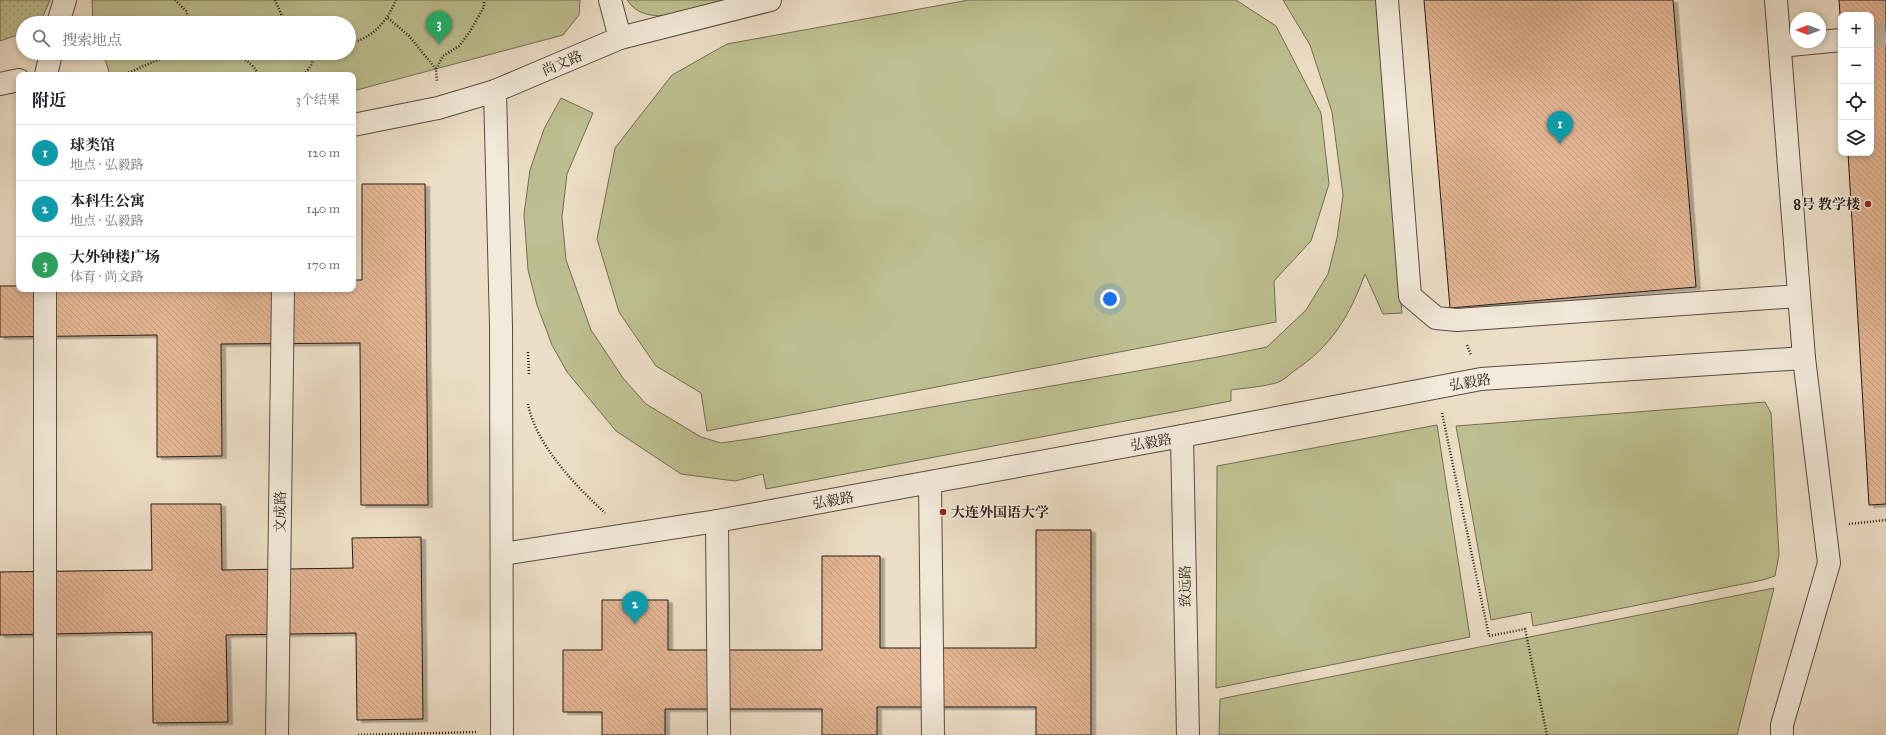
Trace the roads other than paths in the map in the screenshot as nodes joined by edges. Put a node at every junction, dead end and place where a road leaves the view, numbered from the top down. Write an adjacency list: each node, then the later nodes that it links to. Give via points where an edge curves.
1 (65, 0): 6 (street)
2 (610, 0): 7 (street)
3 (770, 0): 7 (street, 尚文路)
4 (1387, 0): 18 (street, via 1410,296 1436,318 1457,320)
5 (1776, 0): 9 (street)
6 (60, 16)
7 (620, 38): 14 (street, 尚文路)
8 (1838, 40): 9 (street)
9 (1780, 46): 18 (street)
10 (49, 60): 11 (street)
11 (46, 72)
12 (16, 81): 13 (street)
13 (0, 84)
14 (495, 91): 15 (street, 尚文路, via 438,108); 23 (street)
15 (356, 124)
16 (46, 292): 25 (street)
17 (283, 292): 26 (street, 文成路)
18 (1799, 296): 19 (street)
19 (1804, 358): 20 (street, 弘毅路, via 1481,379); 30 (street, via 1829,563 1782,725)
20 (1182, 436): 21 (street, 弘毅路); 29 (street, 致远路)
21 (930, 483): 22 (street, 弘毅路); 28 (street)
22 (716, 521): 23 (street, 弘毅路); 27 (street)
23 (502, 554): 24 (street)
24 (502, 733)
25 (45, 735)
26 (277, 735)
27 (719, 735)
28 (933, 735)
29 (1188, 735)
30 (1782, 735)

